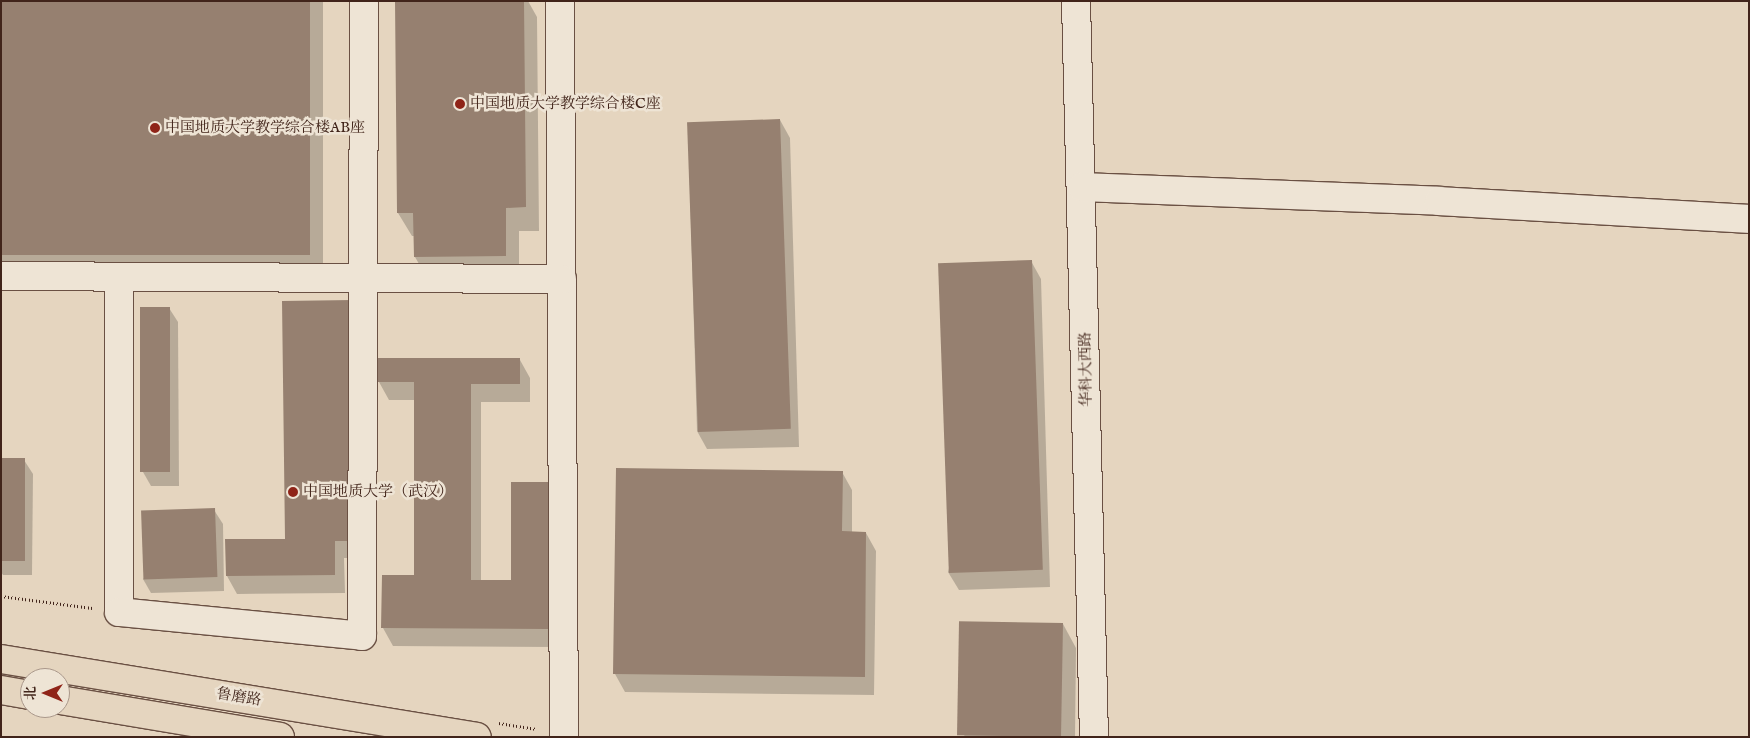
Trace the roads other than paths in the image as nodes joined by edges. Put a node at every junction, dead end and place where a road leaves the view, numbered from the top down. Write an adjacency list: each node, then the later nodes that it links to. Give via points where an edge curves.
1 (364, 1): 8 (street)
2 (560, 1): 9 (street)
3 (1076, 1): 4 (street, 华科大西路)
4 (1082, 188): 5 (street, via 1439,201); 17 (street, 华科大西路)
5 (1749, 219)
6 (1, 276): 7 (street)
7 (119, 277): 8 (street); 8 (street, via 119,612 362,636)
8 (363, 279): 9 (street)
9 (562, 280): 16 (street)
10 (1, 660): 15 (main road, 鲁磨路)
11 (1, 690): 12 (main road)
12 (20, 693)
13 (70, 702): 14 (main road)
14 (280, 737)
15 (477, 737)
16 (564, 737)
17 (1094, 737)

